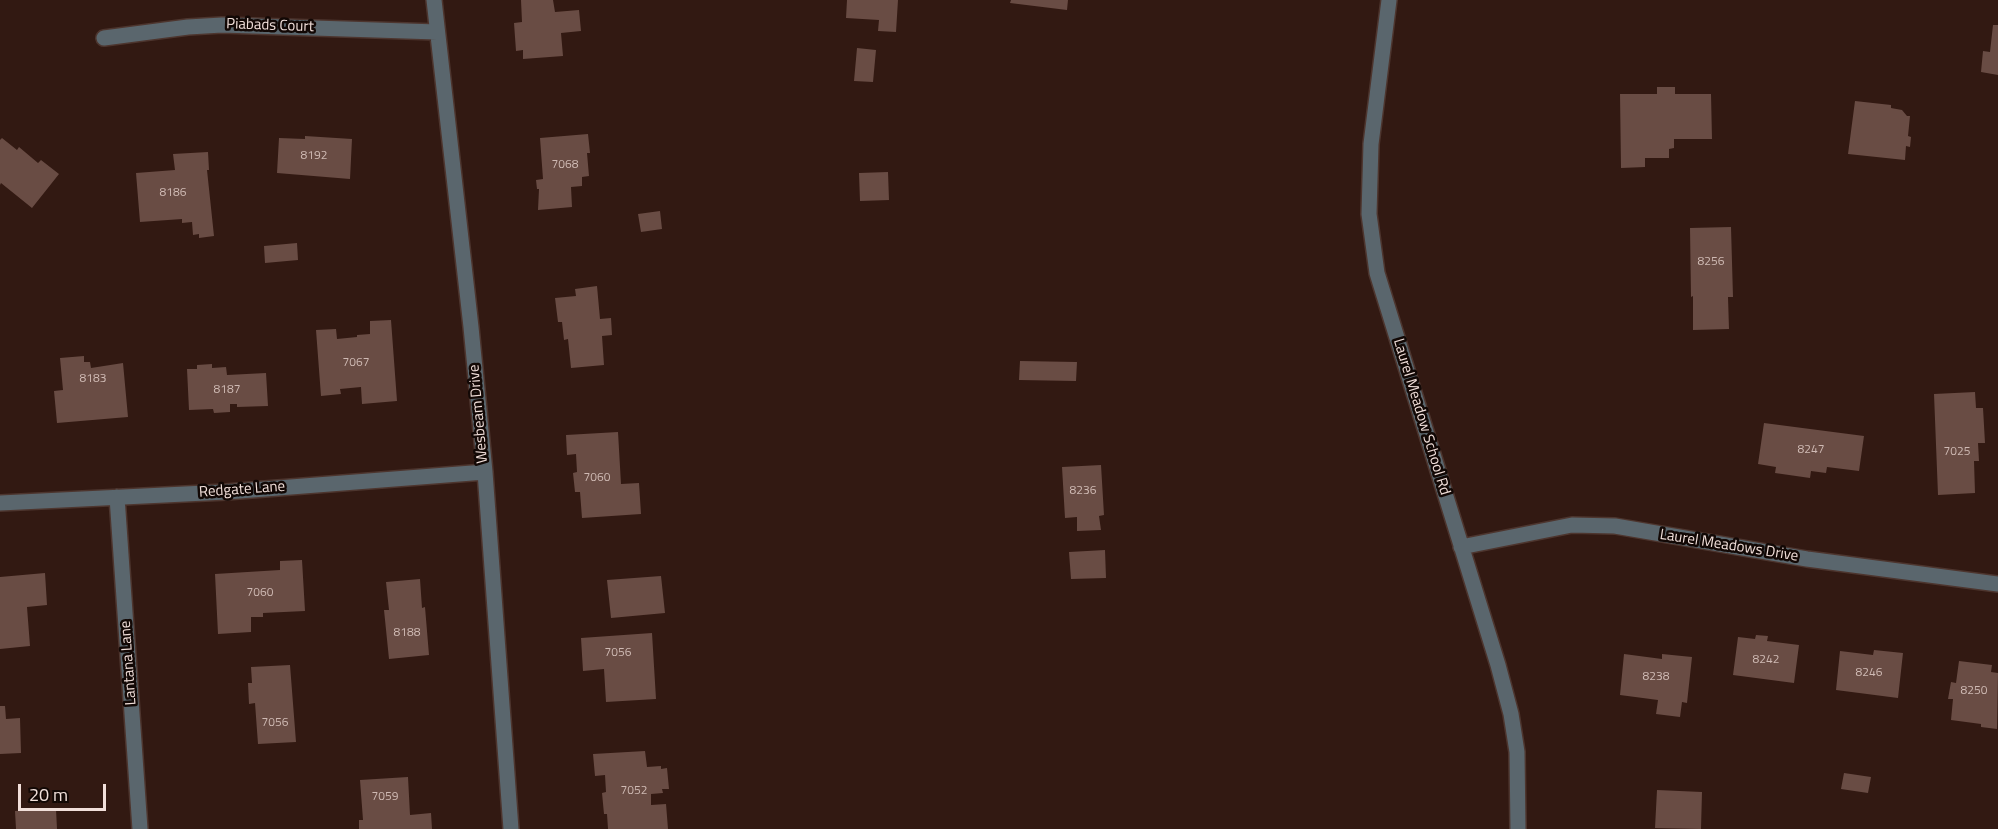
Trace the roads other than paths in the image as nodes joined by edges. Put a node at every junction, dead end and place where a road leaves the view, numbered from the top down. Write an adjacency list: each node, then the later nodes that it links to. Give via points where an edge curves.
1 (434, 0): 3 (street, Wesbeam Drive)
2 (1389, 0): 8 (street, Laurel Meadow School Rd, via 1371,144 1369,214 1375,261)
3 (437, 32): 4 (street, Piabads Court, via 222,25); 5 (street, Wesbeam Drive)
4 (104, 38)
5 (484, 472): 6 (street, Redgate Lane); 11 (street, Wesbeam Drive)
6 (117, 497): 7 (street, Redgate Lane); 10 (street, Lantana Lane)
7 (0, 503)
8 (1461, 547): 9 (street, Laurel Meadows Drive, via 1572,525 1615,526 1807,559); 12 (street, Laurel Meadow School Rd, via 1511,714 1517,752)
9 (1998, 584)
10 (140, 829)
11 (511, 829)
12 (1518, 829)

